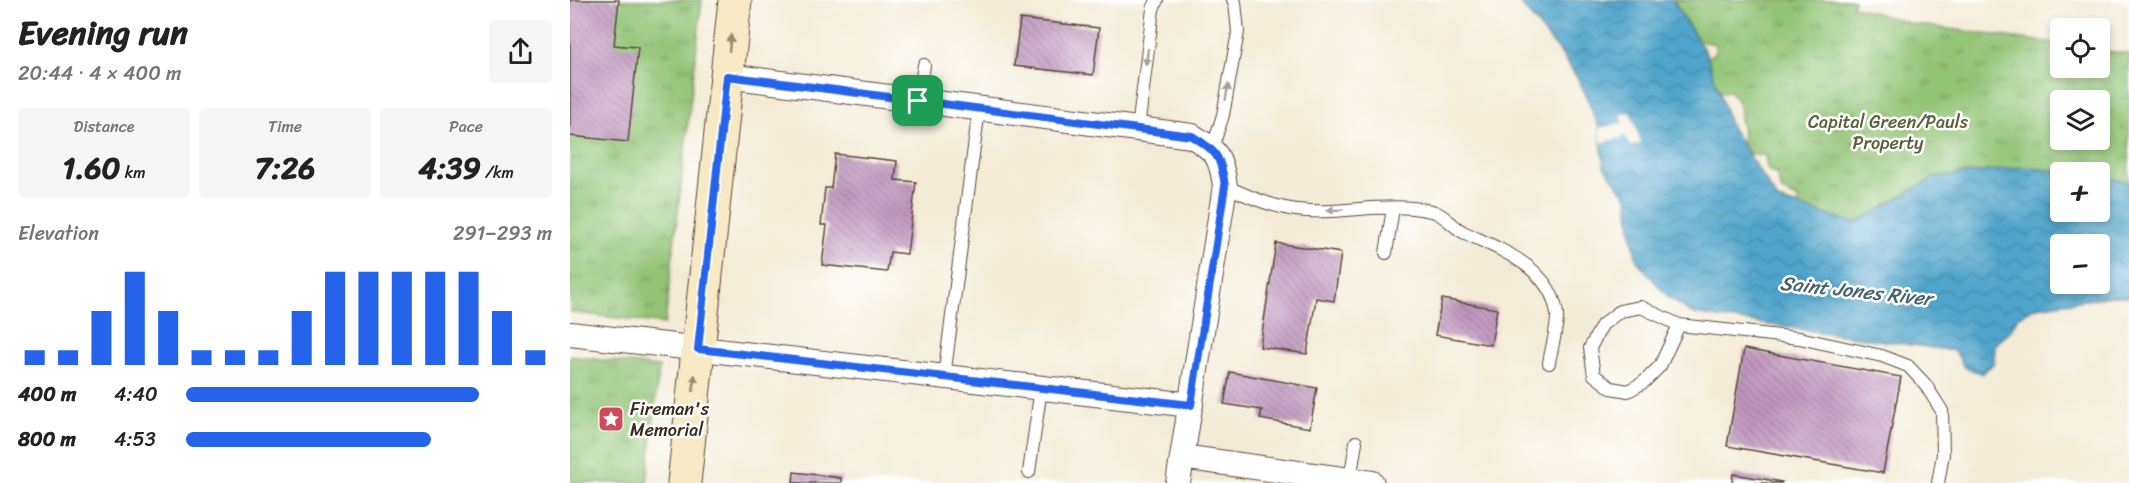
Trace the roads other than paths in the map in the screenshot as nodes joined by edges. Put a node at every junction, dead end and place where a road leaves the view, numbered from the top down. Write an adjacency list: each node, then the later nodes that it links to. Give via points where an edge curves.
1 (735, 0): 5 (street, one-way to 1)
2 (1157, 0): 8 (lane, one-way to 8, via 1152,9)
3 (1233, 0): 9 (lane, one-way to 3, via 1223,115 1238,32)
4 (924, 65): 6 (lane)
5 (727, 76): 6 (street); 15 (street)
6 (918, 101): 7 (street)
7 (979, 109): 8 (street); 17 (lane)
8 (1138, 129): 9 (street, via 1192,136)
9 (1212, 148): 10 (street, via 1222,167)
10 (1225, 186): 11 (lane, one-way to 10, via 1291,210); 19 (street)
11 (1393, 208): 12 (lane); 16 (lane, via 1436,212 1460,230 1528,266 1549,288 1557,315)
12 (1386, 253)
13 (1679, 325): 13 (lane, via 1641,307 1620,311 1602,325 1590,348 1594,375 1611,388 1628,391 1644,382 1660,366); 26 (lane, via 1799,338 1882,356 1908,366 1926,384 1942,411 1943,454)
14 (570, 334): 15 (street)
15 (698, 349): 17 (street); 24 (street, one-way to 15)
16 (1549, 363)
17 (944, 377): 18 (street)
18 (1041, 388): 19 (street); 22 (lane)
19 (1191, 405): 21 (street)
20 (1356, 442): 23 (lane)
21 (1182, 458): 23 (street); 25 (street)
22 (1029, 472)
23 (1366, 482)
24 (684, 483)
25 (1178, 483)
26 (1938, 483)

